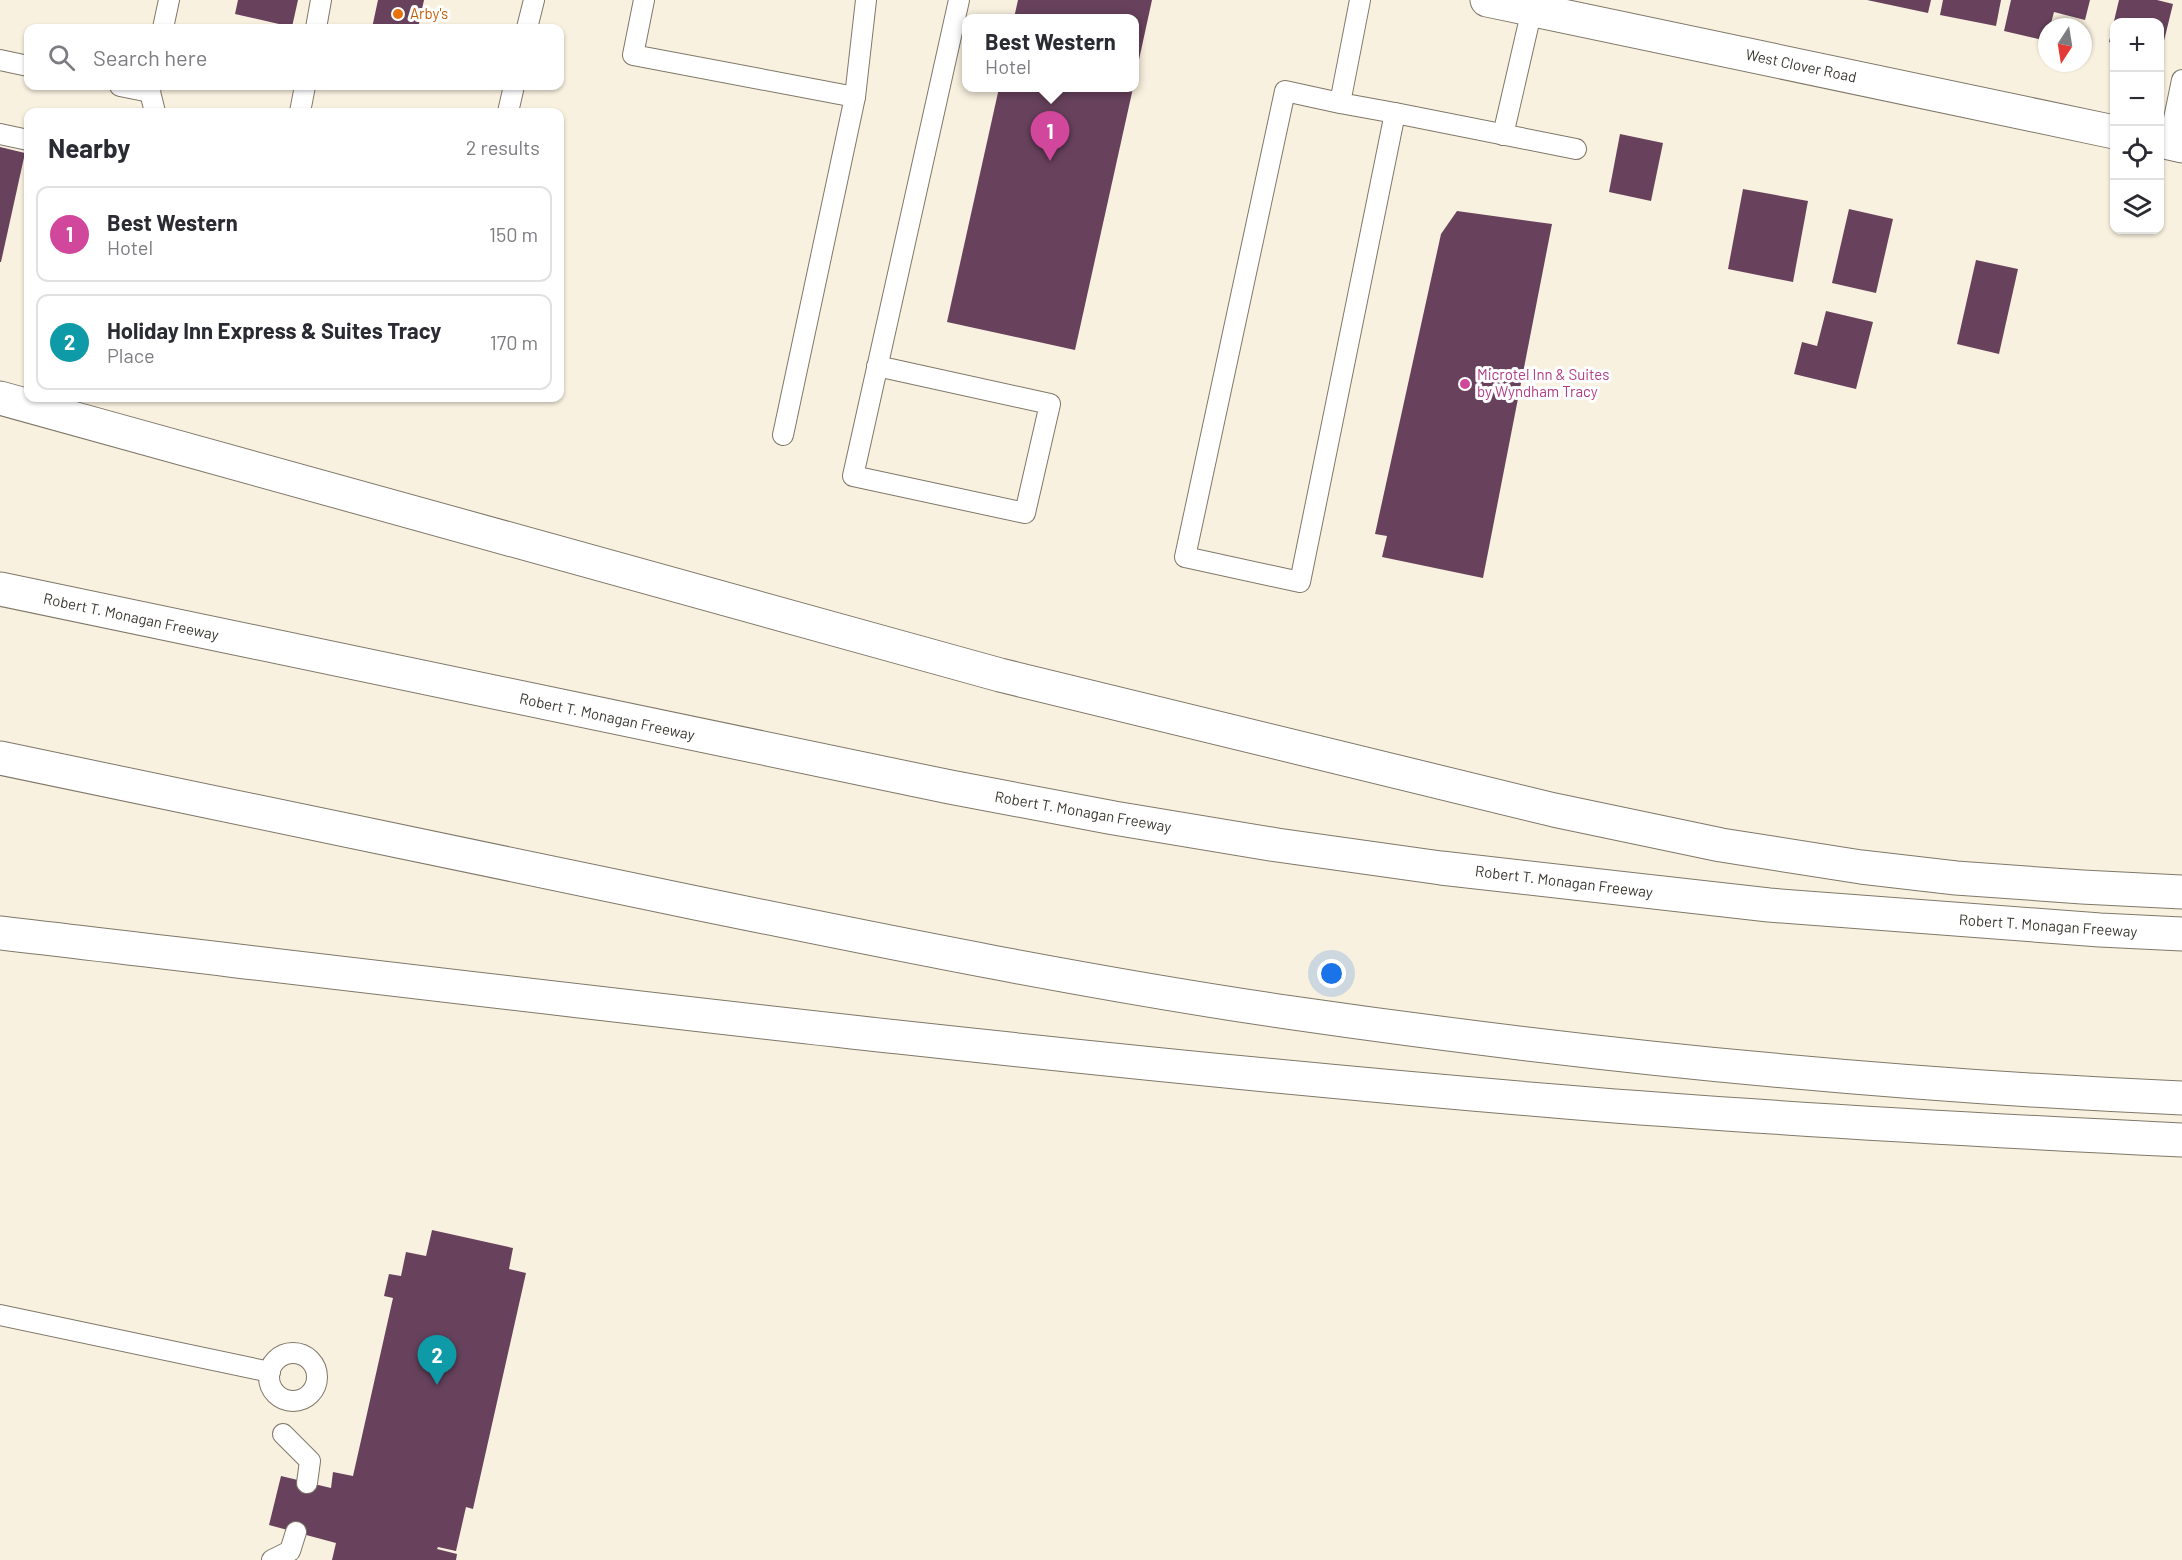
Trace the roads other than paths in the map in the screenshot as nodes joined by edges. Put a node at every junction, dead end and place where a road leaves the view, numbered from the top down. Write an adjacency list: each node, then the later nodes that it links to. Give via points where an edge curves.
1 (169, 0): 10 (lane)
2 (321, 0): 11 (lane)
3 (534, 0): 12 (lane)
4 (644, 0): 19 (lane, via 633,55)
5 (866, 0): 19 (lane)
6 (959, 0): 31 (lane)
7 (1360, 0): 20 (lane)
8 (1487, 0): 9 (main road, West Clover Road)
9 (1532, 9): 25 (main road, West Clover Road); 27 (lane)
10 (164, 24)
11 (317, 24)
12 (528, 24)
13 (0, 60): 14 (lane)
14 (24, 65)
15 (2182, 80): 29 (lane)
16 (151, 90): 21 (lane)
17 (304, 90): 22 (lane)
18 (513, 90): 23 (lane)
19 (855, 97): 33 (lane)
20 (1340, 103): 24 (lane); 24 (lane, via 1285,91 1185,557 1300,582)
21 (154, 108)
22 (301, 108)
23 (509, 108)
24 (1395, 113): 27 (lane)
25 (2110, 131)
26 (0, 134): 28 (lane)
27 (1503, 135): 30 (lane)
28 (24, 139)
29 (2170, 144)
30 (1576, 149)
31 (878, 366): 31 (lane, via 1050,404 1025,513 853,476)
32 (0, 398): 36 (main road, via 1000,675 1554,810 1721,845 1861,867 1967,879)
33 (783, 435)
34 (0, 589): 38 (main road, Robert T. Monagan Freeway, via 950,787 1277,845 1769,905)
35 (0, 758): 39 (main road, via 945,954 1284,1012 1780,1071)
36 (2182, 892)
37 (0, 933): 40 (main road, via 695,1014 1363,1084 1816,1119)
38 (2182, 934)
39 (2182, 1098)
40 (2182, 1140)
41 (0, 1315): 42 (lane)
42 (270, 1372)
43 (283, 1434): 44 (lane, via 310,1461)
44 (307, 1482)
45 (296, 1532): 46 (lane, via 290,1551)
46 (272, 1560)

